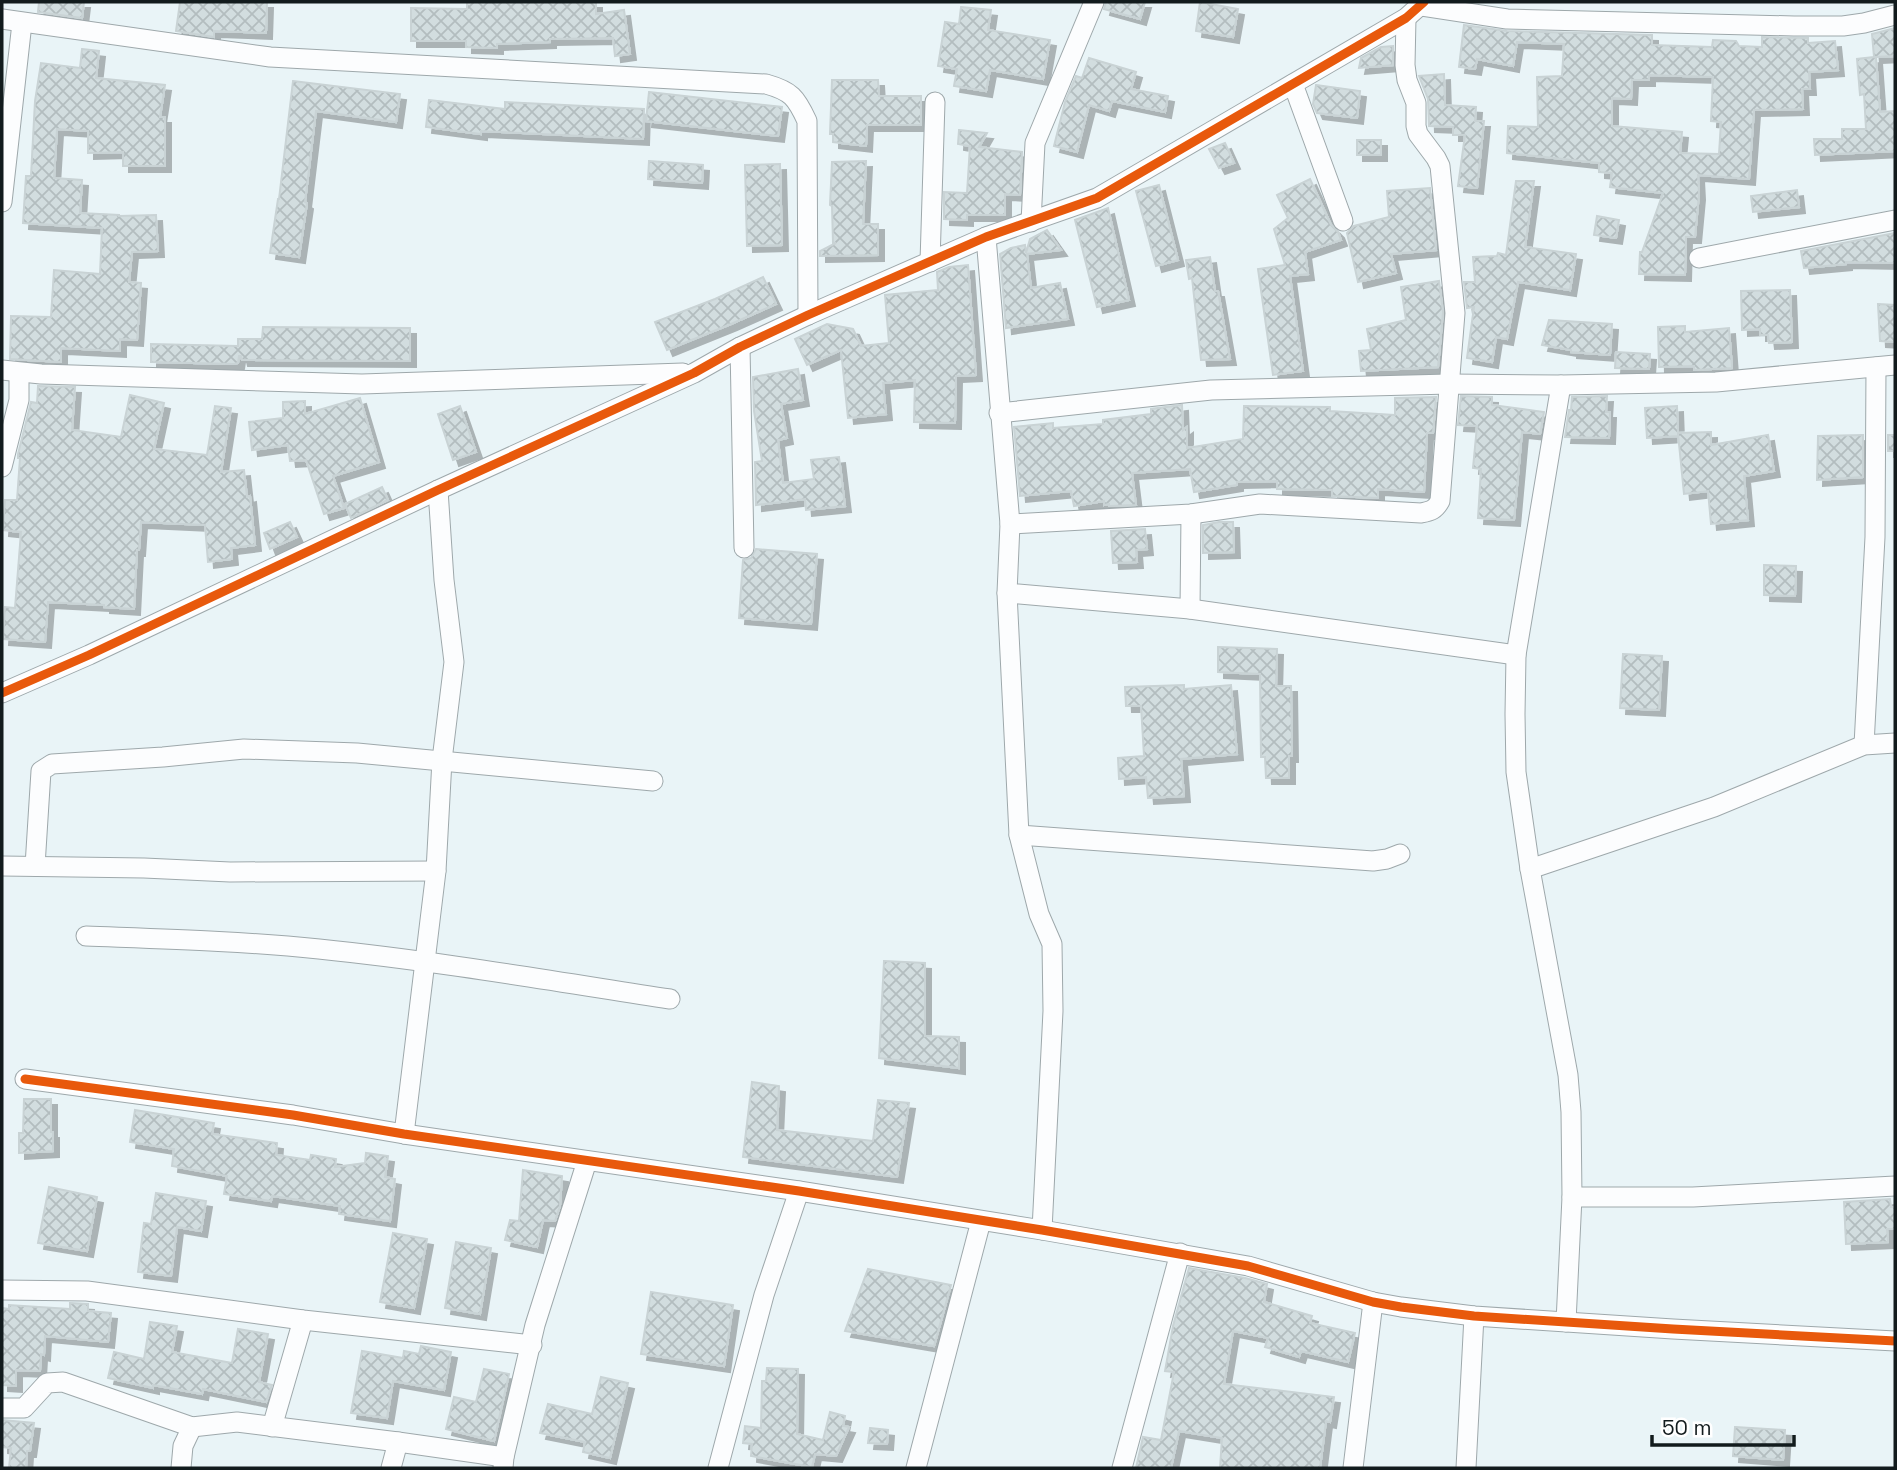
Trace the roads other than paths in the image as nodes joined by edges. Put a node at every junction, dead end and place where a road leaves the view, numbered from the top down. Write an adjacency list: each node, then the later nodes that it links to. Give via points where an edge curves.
1 (1094, 2): 11 (street, via 1035,143)
2 (1418, 8): 3 (street, via 1507,19 1780,26 1843,26); 6 (street); 20 (street, via 1406,73 1416,103 1418,134 1440,166 1455,313)
3 (1895, 15)
4 (2, 19): 5 (street)
5 (22, 23): 8 (street); 15 (street, via 270,57 752,83 784,89 799,103 807,121)
6 (1293, 84): 10 (street); 11 (street, via 1097,198)
7 (935, 102): 14 (street)
8 (2, 202)
9 (1895, 220): 13 (street)
10 (1343, 221)
11 (1031, 222): 12 (street)
12 (986, 237): 14 (street); 22 (street)
13 (1699, 258)
14 (930, 262): 15 (street)
15 (808, 315): 16 (street)
16 (740, 347): 19 (street); 27 (street)
17 (1885, 366): 21 (street, via 1716,382); 33 (street)
18 (10, 371): 19 (street, via 362,384); 23 (street, via 19,400)
19 (694, 373): 24 (street)
20 (1450, 384): 21 (street); 22 (street, via 1211,390); 25 (street, via 1437,508 1421,513 1260,504)
21 (1561, 385): 30 (street)
22 (999, 413): 26 (street)
23 (2, 467)
24 (438, 490): 31 (street); 34 (street, via 454,662)
25 (1191, 514): 26 (street); 29 (street)
26 (1010, 524): 28 (street)
27 (744, 548)
28 (1007, 593): 29 (street); 36 (street)
29 (1190, 609): 30 (street)
30 (1516, 656): 40 (street, via 1516,772)
31 (2, 694)
32 (1895, 743): 33 (street)
33 (1864, 745): 40 (street, via 1714,807)
34 (442, 760): 35 (street); 39 (street, via 244,749 52,764 41,771); 41 (street)
35 (653, 781)
36 (1019, 835): 37 (street, via 1373,861); 52 (street, via 1039,914 1052,944)
37 (1400, 854)
38 (2, 866): 39 (street)
39 (35, 866): 41 (street, via 230,872)
40 (1530, 869): 50 (street, via 1568,1075)
41 (436, 871): 43 (street)
42 (86, 936): 43 (street, via 305,948)
43 (425, 962): 44 (street); 46 (street)
44 (670, 999)
45 (25, 1079): 46 (street)
46 (404, 1134): 47 (street)
47 (587, 1160): 49 (street); 60 (street)
48 (1895, 1186): 50 (street, via 1693,1197)
49 (799, 1191): 51 (street); 68 (street, via 764,1295)
50 (1572, 1197): 58 (street)
51 (981, 1222): 52 (street); 69 (street)
52 (1042, 1230): 53 (street)
53 (1180, 1253): 55 (street, via 1248,1266); 70 (street)
54 (2, 1290): 57 (street, via 88,1290)
55 (1373, 1301): 56 (street); 71 (street)
56 (1474, 1316): 58 (street); 72 (street)
57 (303, 1320): 60 (street); 63 (street)
58 (1566, 1322): 59 (street)
59 (1895, 1341)
60 (532, 1345): 65 (street)
61 (2, 1408): 62 (street, via 24,1408 47,1383 63,1382)
62 (192, 1427): 63 (street, via 237,1422); 66 (street)
63 (272, 1427): 64 (street)
64 (398, 1442): 65 (street); 67 (street)
65 (504, 1463)
66 (180, 1468)
67 (391, 1468)
68 (718, 1468)
69 (916, 1468)
70 (1122, 1468)
71 (1353, 1468)
72 (1466, 1468)

